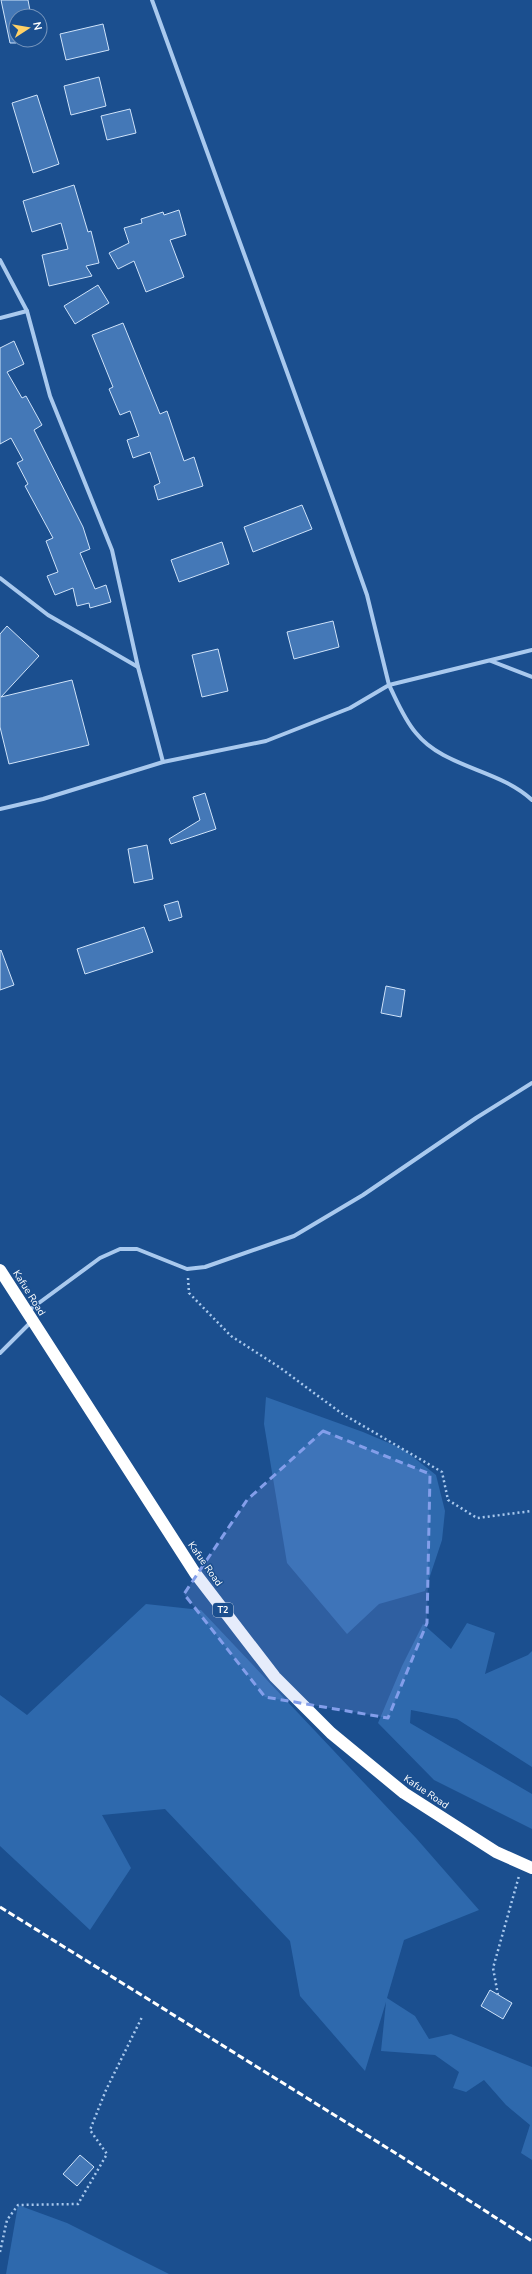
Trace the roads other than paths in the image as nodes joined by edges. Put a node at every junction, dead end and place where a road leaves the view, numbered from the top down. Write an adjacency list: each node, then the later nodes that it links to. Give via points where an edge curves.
1 (152, 0): 10 (street, via 337,510 366,595)
2 (0, 260): 3 (street)
3 (27, 311): 4 (street); 8 (street, via 50,396 112,550)
4 (0, 318)
5 (0, 578): 8 (street, via 48,615)
6 (532, 650): 7 (street)
7 (490, 661): 9 (street); 10 (street)
8 (138, 667): 11 (street)
9 (532, 677)
10 (389, 685): 11 (street, via 350,708 266,741); 12 (street, via 406,720 430,746 446,756 504,780)
11 (163, 762): 13 (street)
12 (532, 800)
13 (0, 809)
14 (532, 1083): 16 (street, via 363,1195 294,1236 204,1267 187,1269 137,1249 120,1249 100,1258)
15 (0, 1270): 16 (highway, Kafue Road / T2)
16 (29, 1316): 17 (street); 18 (highway, Kafue Road / T2, via 195,1573 275,1677 331,1732 404,1793 496,1852)
17 (0, 1353)
18 (527, 1866)

